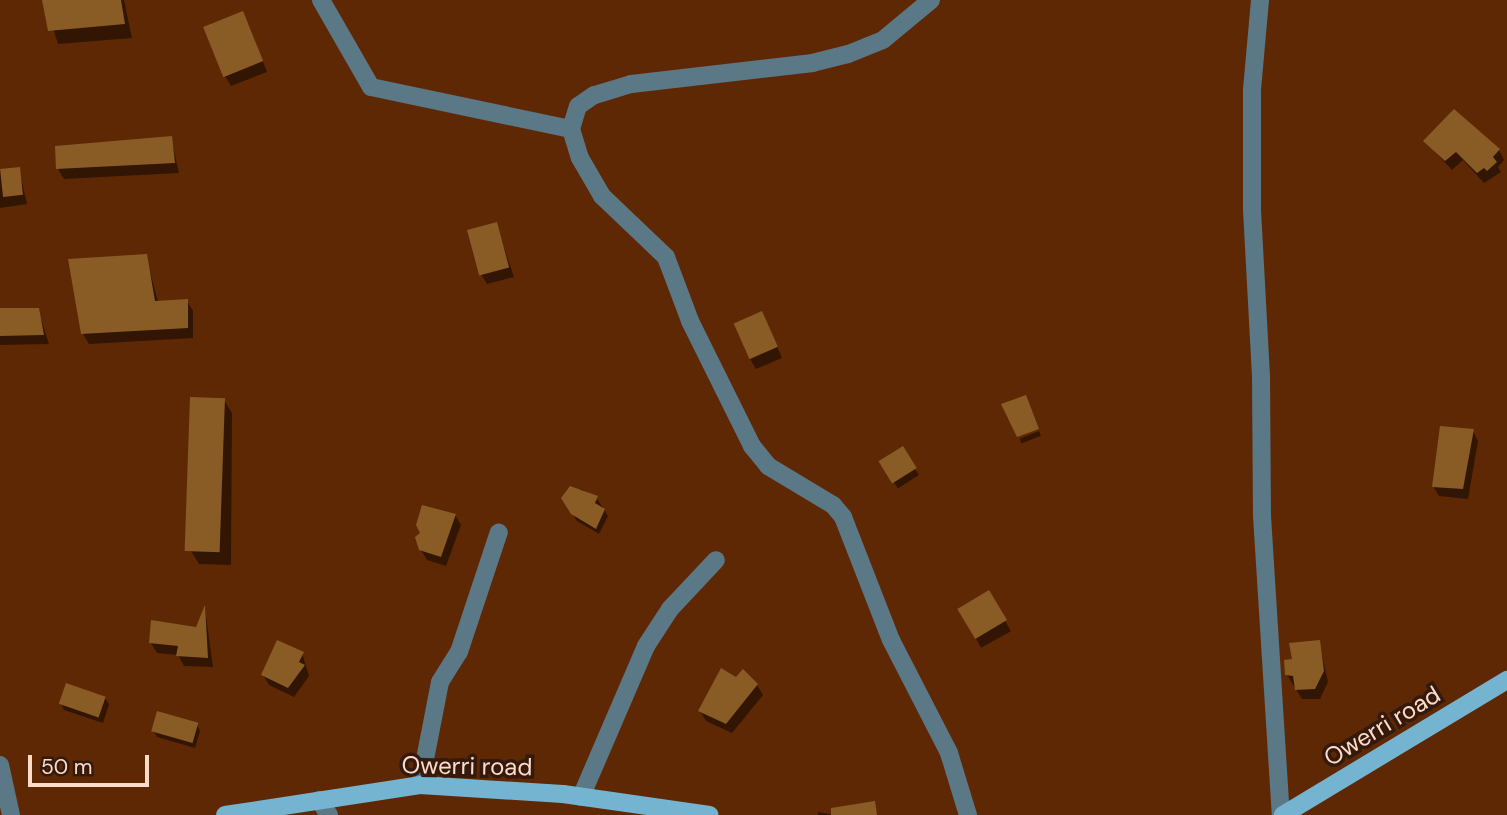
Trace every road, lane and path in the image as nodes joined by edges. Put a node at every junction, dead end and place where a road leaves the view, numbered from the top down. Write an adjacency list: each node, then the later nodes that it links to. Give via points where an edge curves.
1 (321, 0): 4 (street, via 371,87)
2 (931, 0): 4 (street, via 883,40 848,54 813,63 631,83 594,95 578,106)
3 (1260, 0): 16 (street, via 1252,90 1252,209 1261,376 1262,516)
4 (571, 129): 15 (street, via 580,158 602,197 666,257 691,321 752,446 768,466 834,505 843,517 891,640 949,753)
5 (499, 531): 9 (street, via 459,652 440,682)
6 (716, 560): 10 (street, via 670,609 646,646)
7 (1507, 680): 16 (main road, Owerri road)
8 (0, 765): 12 (street)
9 (420, 785): 10 (main road, Owerri road); 11 (main road, Owerri road)
10 (580, 797): 14 (main road, Owerri road)
11 (324, 808): 13 (main road, Owerri road)
12 (11, 815)
13 (225, 815)
14 (710, 815)
15 (968, 815)
16 (1282, 815)

